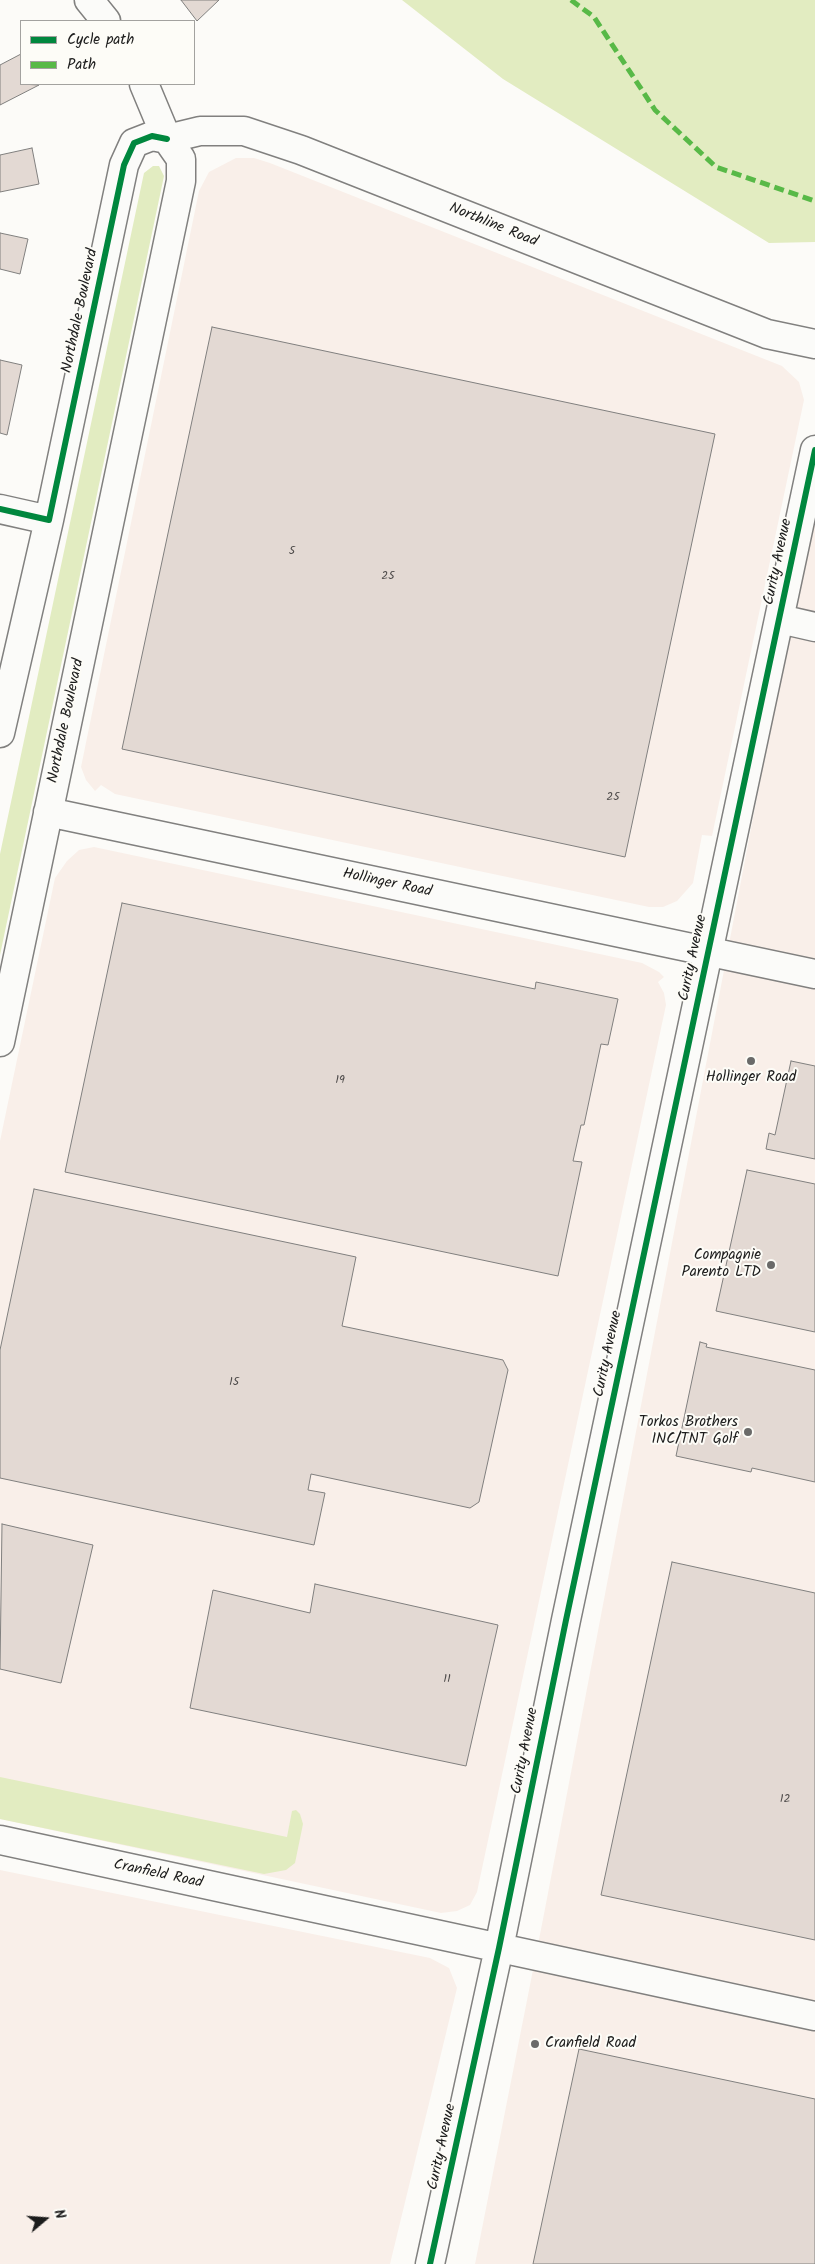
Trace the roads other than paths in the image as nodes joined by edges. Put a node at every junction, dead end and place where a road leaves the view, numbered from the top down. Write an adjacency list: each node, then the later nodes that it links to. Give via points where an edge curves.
1 (89, 0): 2 (street)
2 (105, 20)
3 (144, 85): 4 (street, Northdale Boulevard)
4 (167, 139): 5 (street, Northline Road, via 200,131 244,131 319,157 767,334); 8 (street, Northdale Boulevard, via 152,136 134,143 124,165); 12 (street, Northdale Boulevard, via 181,160 180,181)
5 (815, 344)
6 (815, 450): 9 (street, Curity Avenue)
7 (0, 509): 8 (street)
8 (49, 520): 11 (street, Northdale Boulevard)
9 (780, 619): 10 (street); 13 (street, Curity Avenue)
10 (815, 627)
11 (0, 733)
12 (48, 812): 13 (street, Hollinger Road); 15 (street, Northdale Boulevard)
13 (708, 952): 14 (street, Hollinger Road); 17 (street, Curity Avenue)
14 (815, 974)
15 (0, 1042)
16 (0, 1840): 17 (street, Cranfield Road)
17 (499, 1948): 18 (street, Cranfield Road); 19 (street, Curity Avenue)
18 (815, 2016)
19 (430, 2264)

